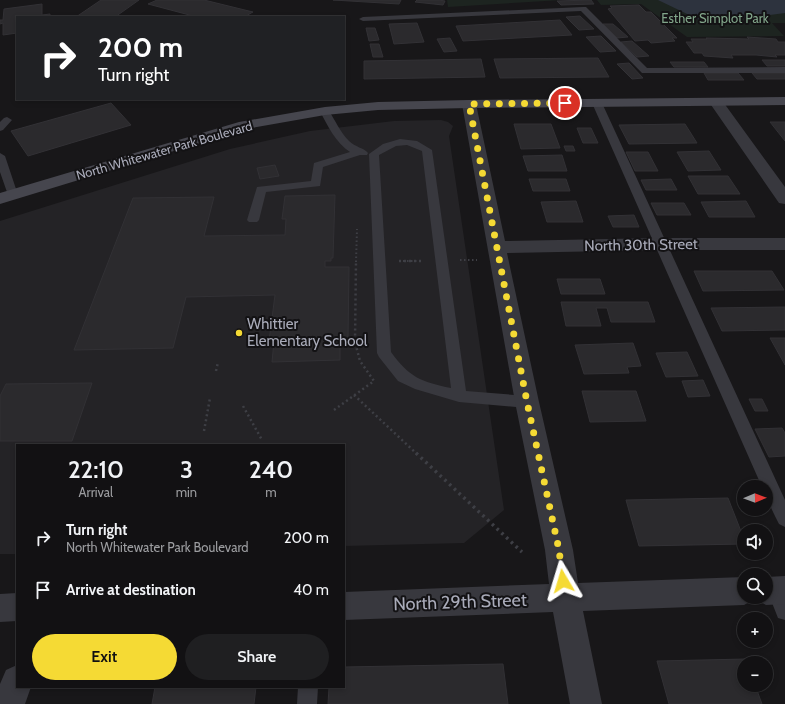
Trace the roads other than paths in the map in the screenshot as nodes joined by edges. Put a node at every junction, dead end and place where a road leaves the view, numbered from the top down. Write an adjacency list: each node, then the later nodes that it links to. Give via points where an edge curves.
1 (363, 19): 2 (lane, via 583,9 645,71)
2 (785, 70)
3 (785, 101): 4 (street, North Whitewater Park Boulevard)
4 (716, 102): 5 (street, North Whitewater Park Boulevard); 14 (street)
5 (597, 103): 6 (street, North Whitewater Park Boulevard); 16 (lane)
6 (469, 104): 7 (street, North Whitewater Park Boulevard, via 378,106); 18 (street)
7 (325, 111): 10 (lane, via 334,130); 13 (street, North Whitewater Park Boulevard, via 244,125)
8 (7, 120): 9 (lane)
9 (0, 128)
10 (357, 152): 11 (lane); 15 (lane, via 318,165 316,184 261,189)
11 (374, 154): 19 (lane, via 384,353 405,378 446,394); 19 (lane, via 384,146 396,142 410,142 427,150)
12 (0, 156): 13 (lane)
13 (6, 197)
14 (785, 199)
15 (253, 220)
16 (660, 244): 17 (street, North 30th Street); 18 (street, North 30th Street); 21 (lane)
17 (785, 244)
18 (490, 253): 20 (street)
19 (459, 396): 20 (lane)
20 (527, 402): 23 (street, via 559,550)
21 (785, 519)
22 (737, 591): 23 (street, North 29th Street)
23 (565, 597): 24 (street, North 29th Street); 31 (street)
24 (345, 606)
25 (16, 607): 26 (street)
26 (0, 608)
27 (16, 685): 29 (street)
28 (308, 688): 30 (lane)
29 (9, 704)
30 (307, 704)
31 (586, 704)

